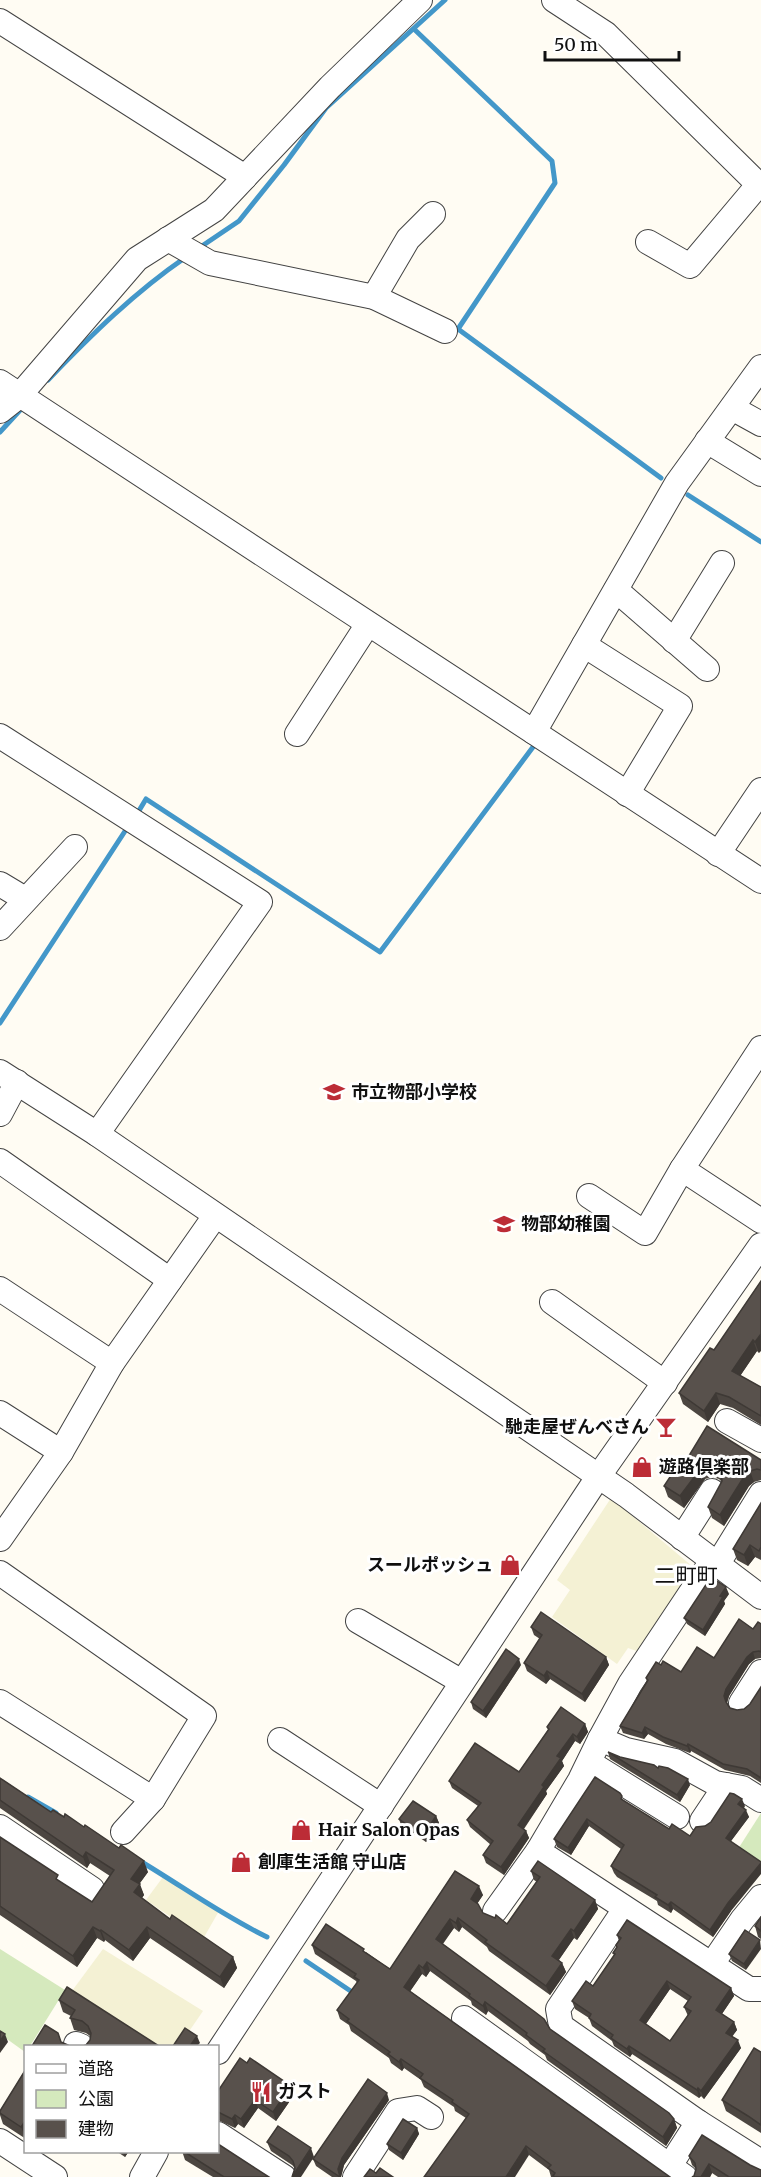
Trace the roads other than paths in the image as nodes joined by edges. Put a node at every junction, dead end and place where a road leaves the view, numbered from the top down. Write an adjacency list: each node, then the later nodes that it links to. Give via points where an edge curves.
1 (420, 0): 4 (street)
2 (554, 0): 5 (street, via 606,34)
3 (0, 21): 4 (street)
4 (245, 177): 7 (street, via 214,210)
5 (758, 178): 8 (street, via 690,266)
6 (433, 214): 9 (street, via 408,239)
7 (168, 239): 9 (street, via 210,263); 12 (street, via 137,259)
8 (648, 242)
9 (374, 297): 10 (street)
10 (445, 331)
11 (761, 367): 13 (street)
12 (10, 389): 14 (street); 20 (street)
13 (732, 408): 15 (street); 16 (street)
14 (0, 411)
15 (761, 424)
16 (708, 441): 17 (street); 19 (street, via 677,483)
17 (761, 474)
18 (722, 563): 21 (street)
19 (616, 590): 21 (street); 22 (street)
20 (368, 624): 24 (street); 25 (street)
21 (674, 641): 23 (street)
22 (584, 645): 24 (street); 28 (street, via 680,706)
23 (707, 669)
24 (534, 732): 28 (street)
25 (297, 734)
26 (0, 736): 38 (street, via 260,902)
27 (761, 790): 30 (street)
28 (627, 794): 30 (street)
29 (75, 847): 33 (street)
30 (718, 854): 31 (street)
31 (761, 881)
32 (0, 884): 33 (street)
33 (25, 899): 34 (street)
34 (0, 928)
35 (761, 1048): 40 (street)
36 (9, 1077): 37 (street); 38 (street)
37 (0, 1114)
38 (98, 1134): 42 (street)
39 (0, 1161): 45 (street)
40 (682, 1169): 41 (street, via 645,1233); 43 (street)
41 (589, 1196)
42 (215, 1216): 45 (street); 54 (street)
43 (761, 1221)
44 (761, 1245): 49 (street)
45 (170, 1280): 48 (street)
46 (0, 1289): 48 (street)
47 (552, 1302): 49 (street)
48 (112, 1363): 53 (street)
49 (665, 1383): 54 (street)
50 (0, 1413): 53 (street)
51 (727, 1421): 52 (street)
52 (761, 1440)
53 (60, 1452): 58 (street)
54 (598, 1477): 57 (street); 64 (street)
55 (712, 1491): 57 (street)
56 (761, 1494): 59 (street)
57 (682, 1538): 59 (street)
58 (0, 1539)
59 (715, 1563): 61 (street); 67 (street, via 630,1684)
60 (0, 1573): 71 (street, via 204,1716)
61 (758, 1588)
62 (358, 1621): 64 (street)
63 (761, 1672): 66 (street)
64 (462, 1682): 73 (street)
65 (0, 1702): 71 (street)
66 (741, 1703)
67 (600, 1738): 69 (street); 70 (street, via 626,1750 675,1761)
68 (280, 1740): 73 (street)
69 (590, 1763): 74 (street); 78 (street)
70 (726, 1785): 72 (street, via 742,1788); 75 (street)
71 (153, 1799): 77 (street)
72 (761, 1800)
73 (381, 1806): 86 (street)
74 (677, 1817)
75 (702, 1821)
76 (0, 1827): 79 (street)
77 (123, 1832)
78 (538, 1851): 81 (street); 82 (street)
79 (92, 1889)
80 (761, 1897): 83 (street)
81 (625, 1909): 83 (street); 88 (street, via 558,2009 561,2026)
82 (495, 1911)
83 (712, 1964): 84 (street, via 749,1989)
84 (761, 1989)
85 (464, 2018): 93 (street)
86 (219, 2050)
87 (431, 2117): 97 (street, via 417,2108 398,2111)
88 (698, 2122): 92 (street); 93 (street)
89 (219, 2135): 96 (street)
90 (0, 2141): 94 (street)
91 (155, 2153): 95 (street)
92 (761, 2162)
93 (677, 2172)
94 (56, 2177)
95 (142, 2177)
96 (284, 2177)
97 (355, 2177)

